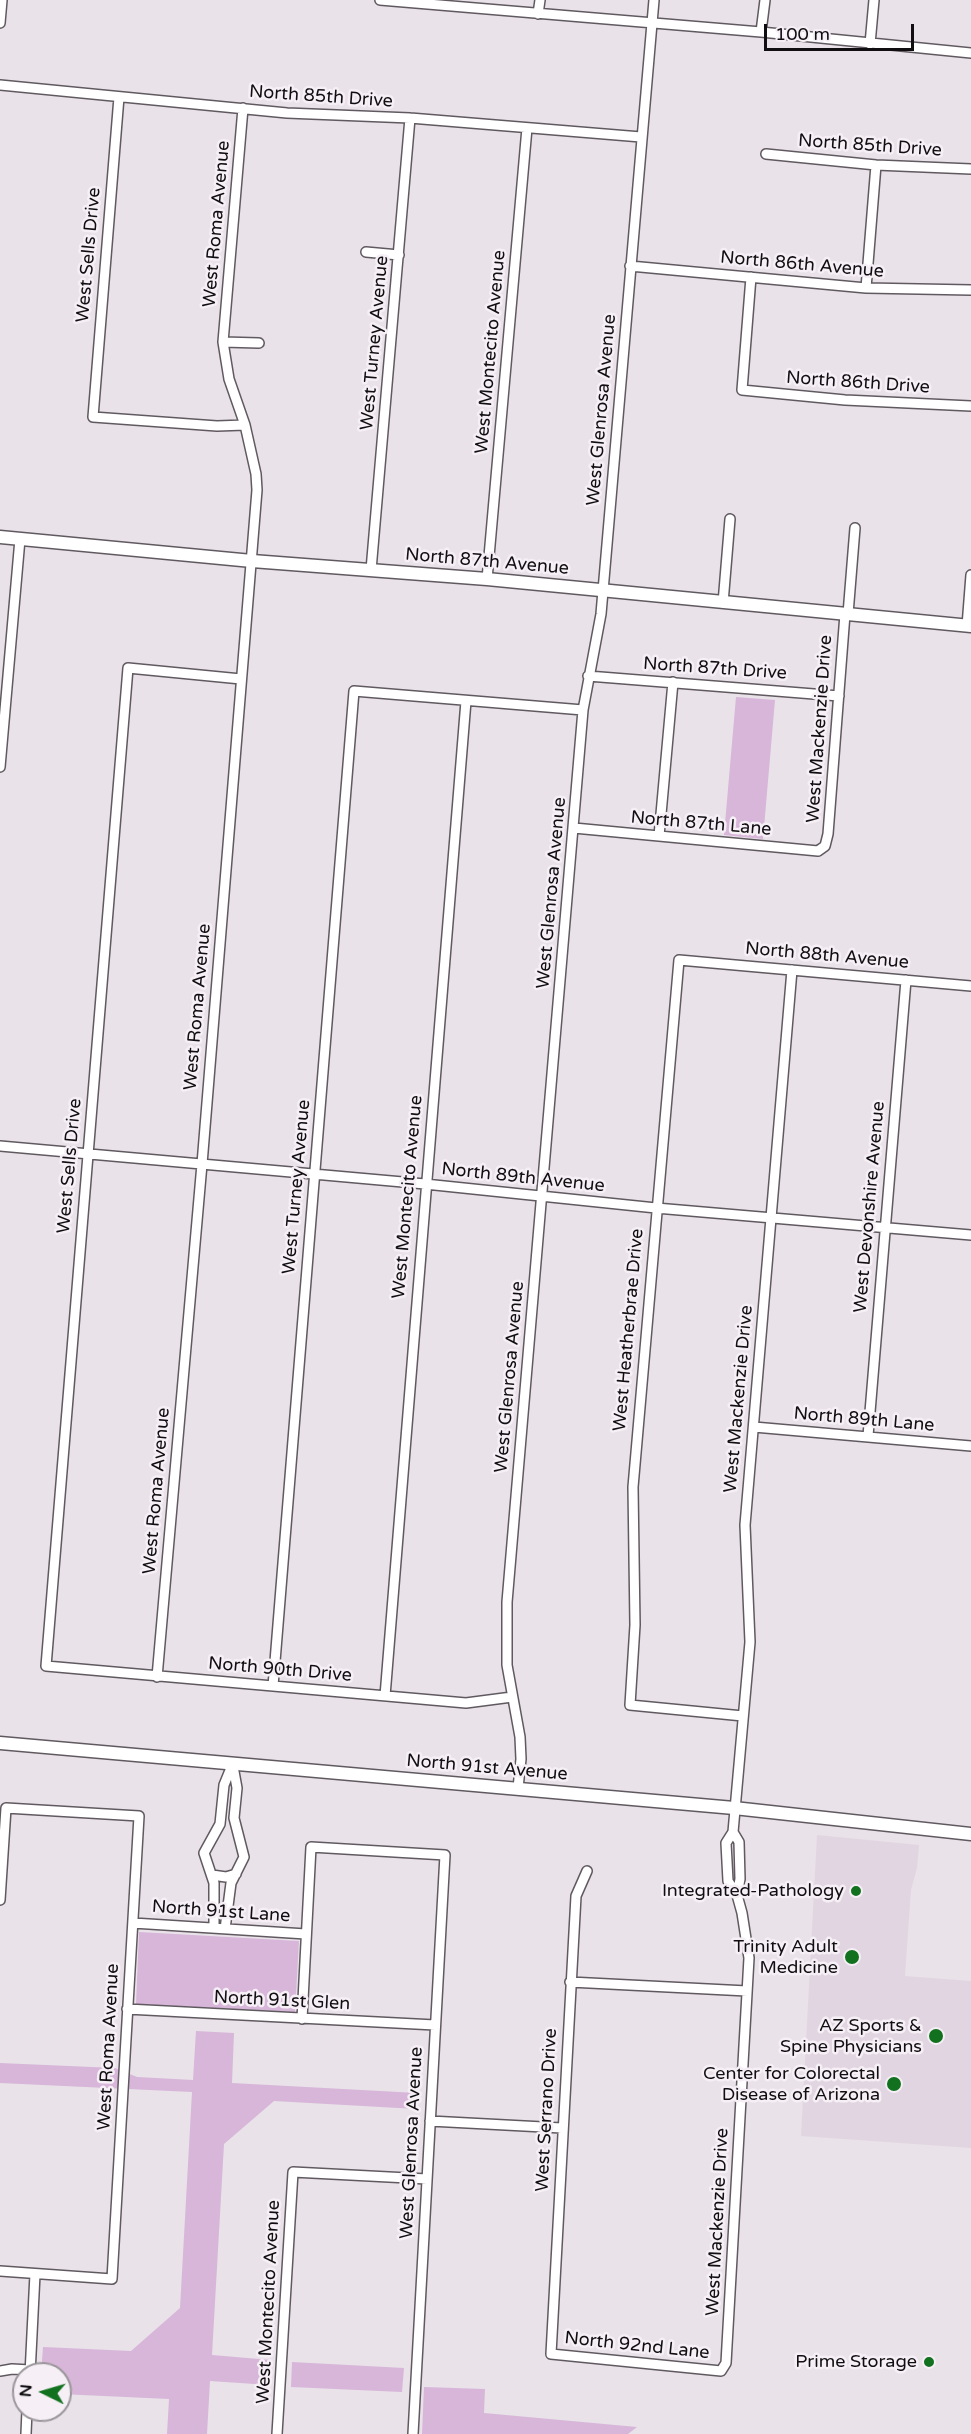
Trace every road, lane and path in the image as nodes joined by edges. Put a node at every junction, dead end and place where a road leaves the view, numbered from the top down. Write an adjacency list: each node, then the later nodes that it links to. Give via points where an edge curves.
1 (2, 0): 9 (street)
2 (380, 0): 7 (street)
3 (540, 0): 8 (street)
4 (654, 0): 10 (street, West Glenrosa Avenue)
5 (765, 0): 11 (street)
6 (874, 0): 12 (street)
7 (428, 2): 8 (street)
8 (538, 14): 10 (street)
9 (0, 23)
10 (652, 23): 11 (street); 19 (street, West Glenrosa Avenue)
11 (762, 32): 12 (street)
12 (870, 44): 13 (street)
13 (971, 53)
14 (0, 85): 15 (street, North 85th Drive)
15 (119, 97): 16 (street, North 85th Drive); 32 (street, West Sells Drive, via 93,417 217,426)
16 (243, 108): 17 (street, North 85th Drive); 29 (street, West Roma Avenue)
17 (410, 118): 18 (street, North 85th Drive); 24 (street, West Turney Avenue)
18 (527, 128): 19 (street, North 85th Drive); 40 (street, West Montecito Avenue)
19 (640, 137): 25 (street, West Glenrosa Avenue)
20 (766, 154): 21 (street, North 85th Drive)
21 (876, 165): 22 (street, North 85th Drive); 27 (street)
22 (971, 169)
23 (366, 252): 24 (street)
24 (399, 255): 38 (street, West Turney Avenue)
25 (630, 266): 26 (street, North 86th Avenue); 41 (street, West Glenrosa Avenue)
26 (752, 278): 27 (street, North 86th Avenue); 31 (street, North 86th Drive, via 742,390 867,402)
27 (866, 288): 28 (street, North 86th Avenue)
28 (971, 290)
29 (223, 342): 30 (street); 32 (street, West Roma Avenue, via 229,379)
30 (259, 343)
31 (971, 406)
32 (245, 424): 37 (street, West Roma Avenue, via 257,490)
33 (730, 519): 42 (street)
34 (855, 528): 43 (street, West Mackenzie Drive)
35 (0, 537): 36 (main road, North 87th Avenue)
36 (20, 538): 37 (main road, North 87th Avenue); 51 (street)
37 (252, 561): 38 (main road, North 87th Avenue); 46 (street, West Roma Avenue)
38 (371, 570): 40 (main road, North 87th Avenue)
39 (971, 575): 44 (street)
40 (487, 579): 41 (main road, North 87th Avenue)
41 (603, 591): 42 (main road, North 87th Avenue); 45 (street, West Glenrosa Avenue)
42 (723, 603): 43 (main road, North 87th Avenue)
43 (847, 614): 44 (main road, North 87th Avenue); 48 (street, West Mackenzie Drive)
44 (969, 626)
45 (588, 676): 47 (street, North 87th Drive); 50 (street, West Glenrosa Avenue)
46 (241, 679): 60 (street, West Sells Drive, via 128,668); 61 (street, West Roma Avenue)
47 (673, 682): 48 (street, North 87th Drive); 53 (street)
48 (839, 696): 54 (street, West Mackenzie Drive)
49 (465, 701): 50 (street); 62 (street, West Turney Avenue, via 354,691); 63 (street, West Montecito Avenue)
50 (583, 710): 52 (street, West Glenrosa Avenue)
51 (0, 768)
52 (574, 828): 53 (street, North 87th Lane); 64 (street, West Glenrosa Avenue)
53 (659, 836): 54 (street, North 87th Lane, via 818,851)
54 (825, 846)
55 (679, 960): 56 (street, North 88th Avenue); 65 (street, West Heatherbrae Drive)
56 (792, 970): 57 (street, North 88th Avenue); 66 (street, West Mackenzie Drive)
57 (906, 980): 58 (street, North 88th Avenue); 67 (street, West Devonshire Avenue)
58 (971, 986)
59 (0, 1146): 60 (street, North 89th Avenue)
60 (88, 1154): 61 (street, North 89th Avenue); 72 (street, West Sells Drive)
61 (202, 1164): 62 (street, North 89th Avenue); 73 (street, West Roma Avenue)
62 (315, 1174): 63 (street, North 89th Avenue); 74 (street, West Turney Avenue)
63 (425, 1184): 64 (street, North 89th Avenue); 75 (street, West Montecito Avenue)
64 (543, 1196): 65 (street, North 89th Avenue); 76 (street, West Glenrosa Avenue, via 507,1602 506,1649)
65 (656, 1208): 66 (street, North 89th Avenue); 77 (street, West Heatherbrae Drive, via 633,1487 635,1625 630,1705)
66 (771, 1218): 67 (street, North 89th Avenue); 69 (street, West Mackenzie Drive)
67 (885, 1227): 68 (street, North 89th Avenue); 70 (street, West Devonshire Avenue)
68 (971, 1235)
69 (753, 1426): 70 (street, North 89th Lane); 77 (street, West Mackenzie Drive, via 745,1525 750,1642)
70 (868, 1436): 71 (street, North 89th Lane)
71 (971, 1446)
72 (46, 1666): 73 (street, North 90th Drive)
73 (157, 1677): 74 (street, North 90th Drive)
74 (273, 1686): 75 (street, North 90th Drive)
75 (384, 1695): 76 (street, North 90th Drive, via 466,1703)
76 (512, 1697): 80 (street, West Glenrosa Avenue, via 520,1737)
77 (743, 1716): 81 (street, West Mackenzie Drive)
78 (0, 1743): 79 (main road, North 91st Avenue)
79 (233, 1763): 80 (main road, North 91st Avenue); 84 (street, via 237,1788 234,1818 244,1857); 85 (street, via 224,1785 220,1824 204,1853)
80 (518, 1788): 81 (main road, North 91st Avenue)
81 (734, 1808): 82 (main road, North 91st Avenue); 92 (street, West Mackenzie Drive, via 733,1832 739,1842 737,1895 749,1958)
82 (971, 1834)
83 (587, 1871): 91 (street, West Serrano Drive, via 576,1896)
84 (236, 1874): 85 (street); 89 (street, via 231,1883)
85 (212, 1875): 88 (street)
86 (0, 1900): 87 (street, West Roma Avenue, via 6,1808 139,1816)
87 (133, 1923): 88 (street, North 91st Lane); 93 (street, West Roma Avenue)
88 (214, 1928): 89 (street, North 91st Lane)
89 (225, 1929): 90 (street, North 91st Lane)
90 (306, 1934): 94 (street); 95 (street, West Glenrosa Avenue, via 311,1847 445,1855)
91 (570, 1982): 92 (street); 97 (street, West Serrano Drive)
92 (747, 1991): 106 (street, West Mackenzie Drive, via 726,2363)
93 (127, 2009): 94 (street, North 91st Glen); 100 (street, West Roma Avenue, via 112,2279)
94 (302, 2019): 95 (street, North 91st Glen)
95 (435, 2025): 96 (street, West Glenrosa Avenue)
96 (430, 2121): 97 (street); 98 (street, West Glenrosa Avenue)
97 (562, 2128): 101 (street, West Serrano Drive)
98 (427, 2179): 107 (street, West Montecito Avenue, via 293,2172); 108 (street, West Glenrosa Avenue)
99 (0, 2271): 100 (street)
100 (35, 2274): 103 (street)
101 (551, 2354): 106 (street, North 92nd Lane)
102 (0, 2362): 104 (street)
103 (31, 2362)
104 (12, 2369): 105 (street)
105 (0, 2371)
106 (721, 2371)
107 (277, 2434)
108 (413, 2434)

